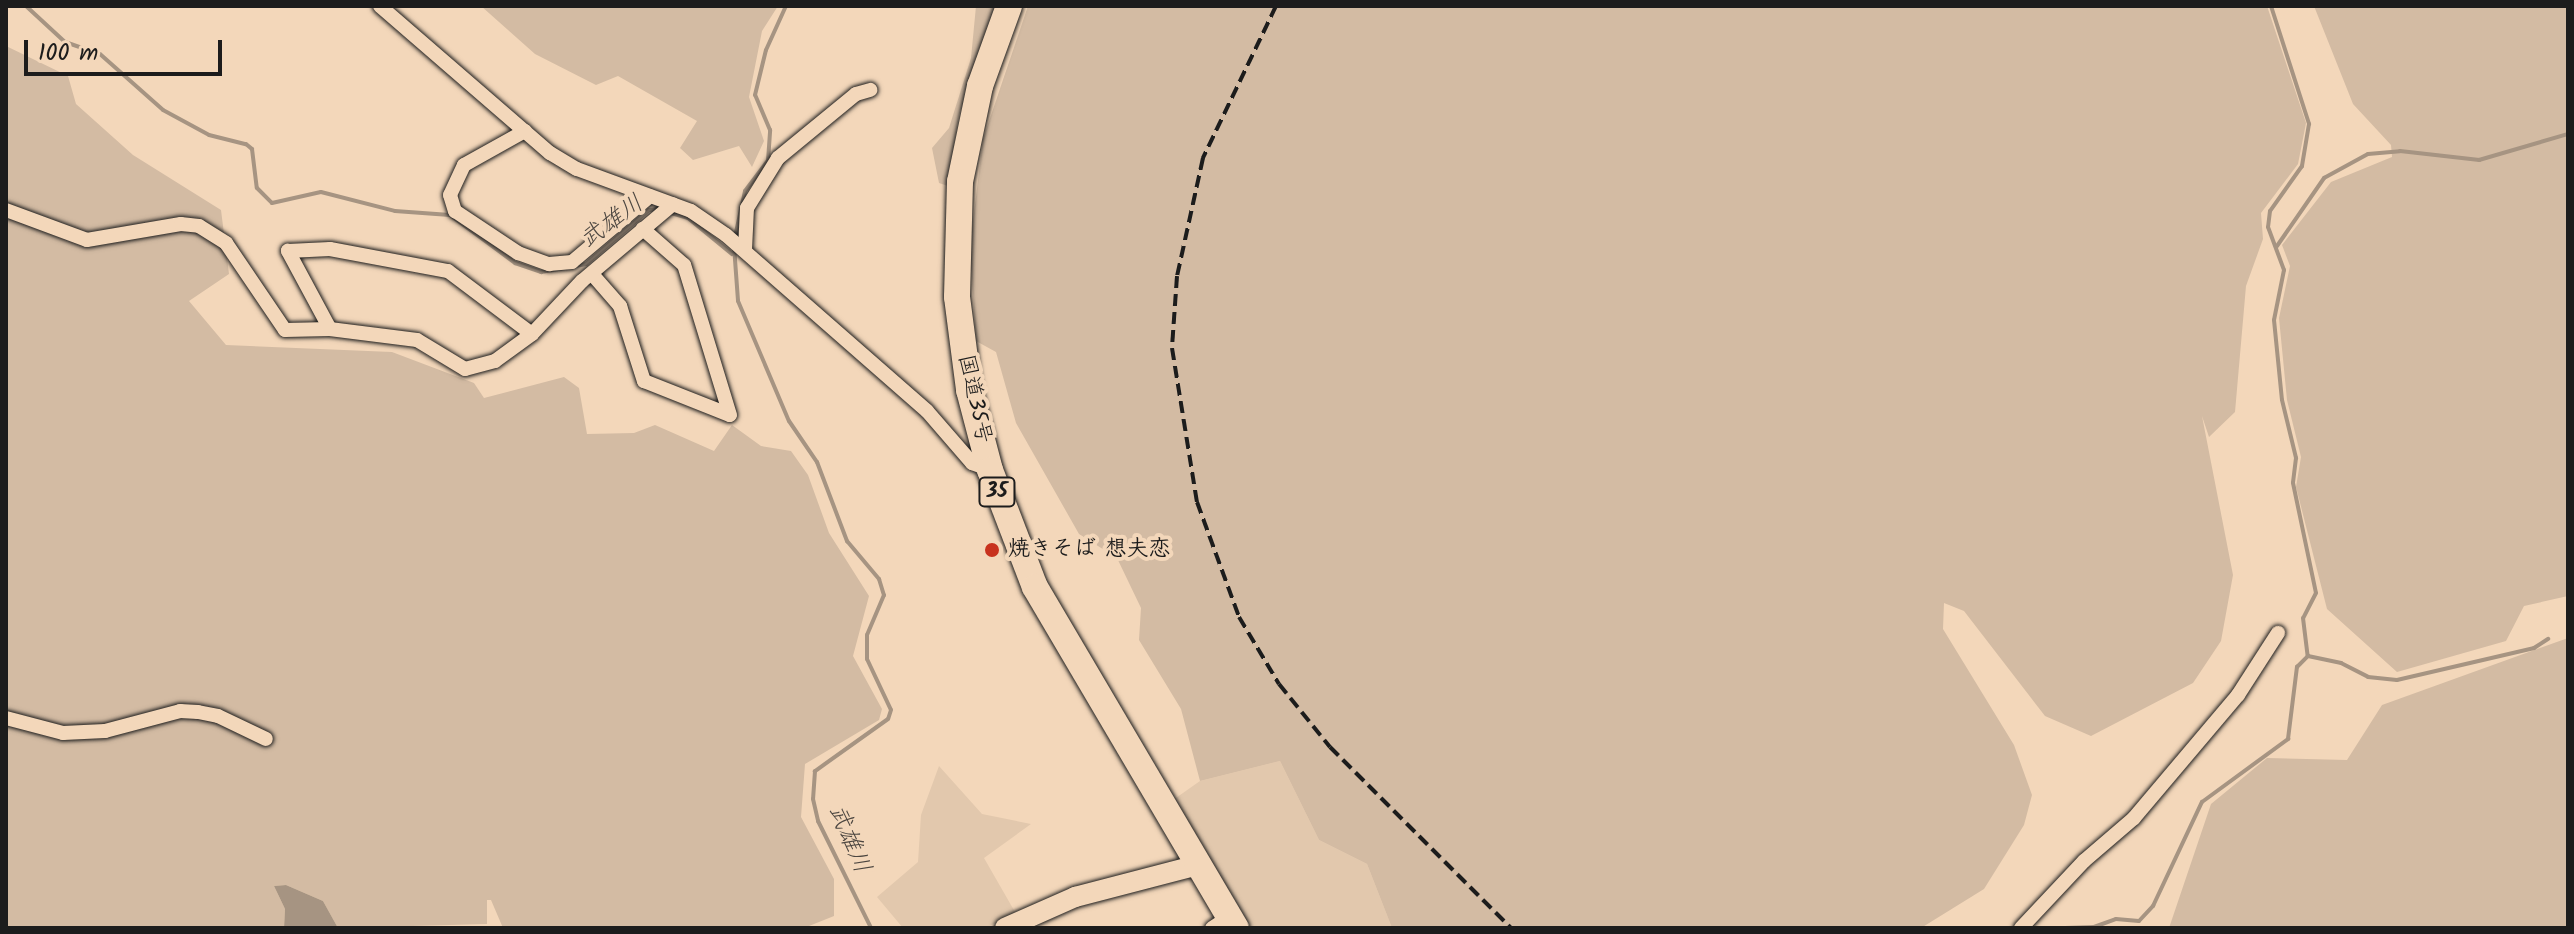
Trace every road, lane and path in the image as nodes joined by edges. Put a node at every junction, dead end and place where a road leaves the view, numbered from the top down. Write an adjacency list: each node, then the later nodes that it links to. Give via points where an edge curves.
1 (380, 6): 4 (street)
2 (1009, 6): 13 (highway, 国道35号 / 35, via 969,131 955,241 962,349)
3 (870, 90): 9 (street, via 856,94 778,158 747,208)
4 (525, 131): 5 (street, via 577,169); 5 (street, via 464,165 450,195 455,211 518,253 549,264 572,262)
5 (650, 196): 7 (street)
6 (6, 210): 11 (street, via 87,240 181,224 199,226 226,243 285,330)
7 (668, 210): 8 (street); 9 (street, via 726,235)
8 (643, 229): 10 (street); 10 (street, via 684,265 730,415 644,381 620,306)
9 (742, 248): 13 (street, via 927,411 972,463)
10 (592, 274): 12 (street)
11 (330, 329): 12 (street, via 417,340 465,369 495,361); 12 (street, via 288,251 330,249 448,271)
12 (532, 334)
13 (990, 470): 17 (highway, 国道35号 / 35, via 1035,587)
14 (2278, 633): 20 (street, via 2238,695 2134,818 2084,861)
15 (6, 718): 16 (street, via 44,730 105,731 189,711 218,716)
16 (266, 739)
17 (1198, 865): 18 (highway, 国道35号 / 35); 19 (street, via 1075,897)
18 (1225, 924)
19 (1005, 928)
20 (2021, 928)

